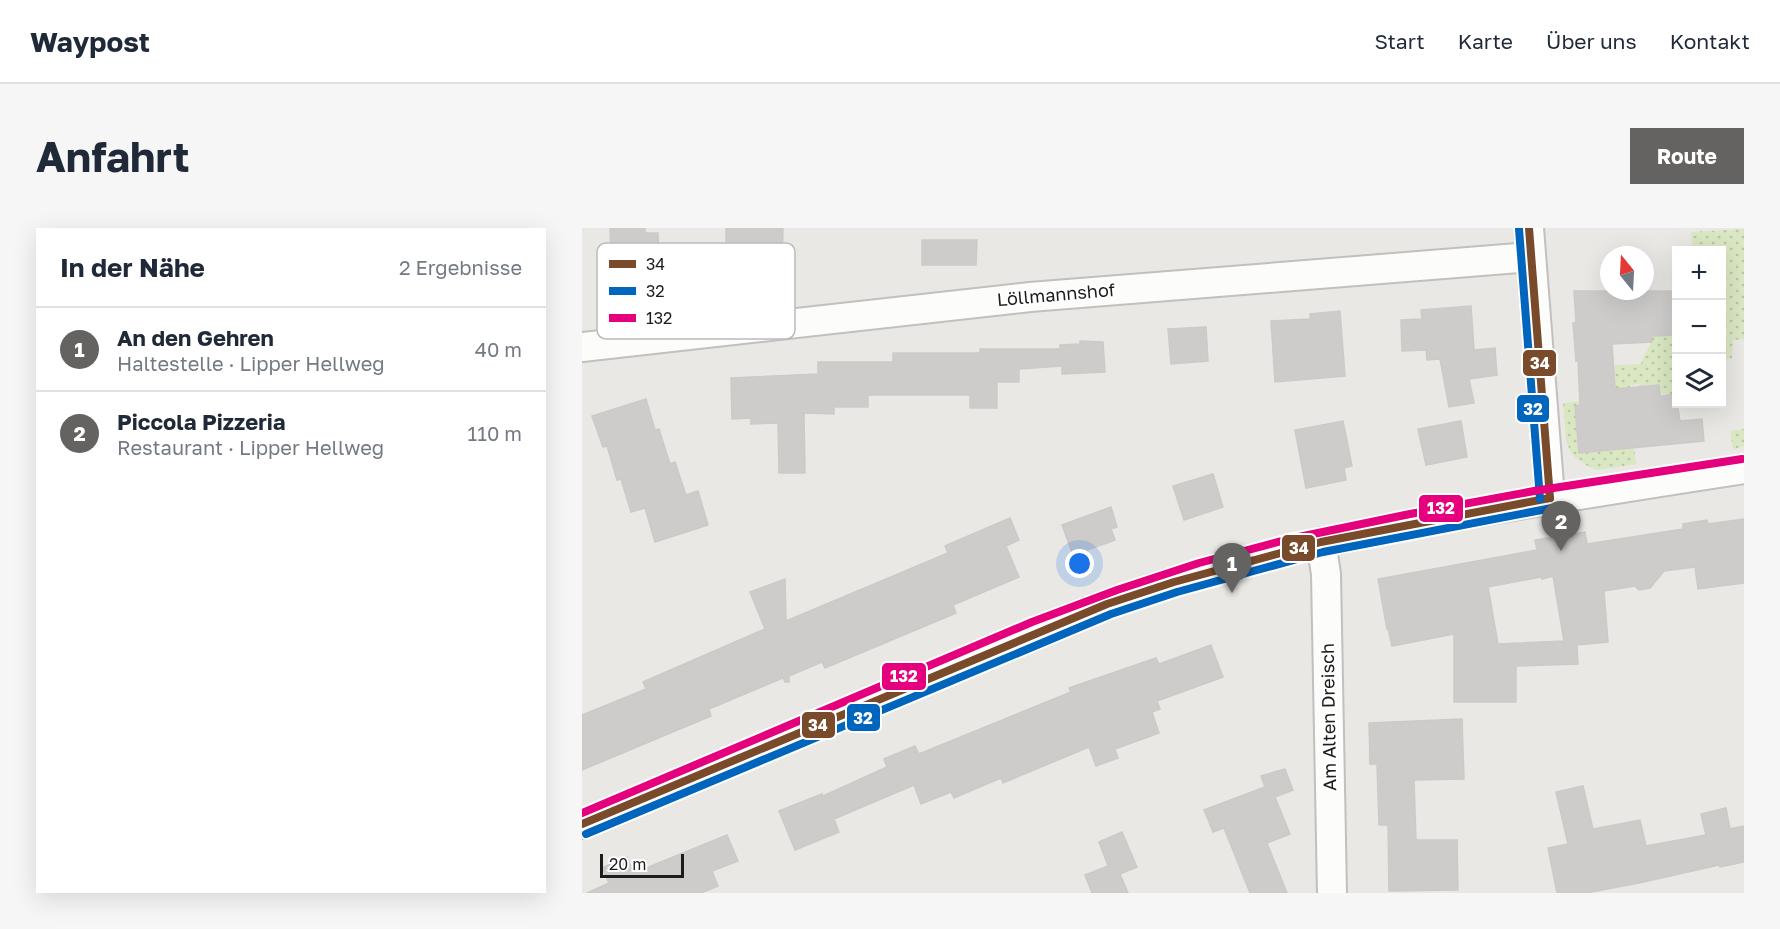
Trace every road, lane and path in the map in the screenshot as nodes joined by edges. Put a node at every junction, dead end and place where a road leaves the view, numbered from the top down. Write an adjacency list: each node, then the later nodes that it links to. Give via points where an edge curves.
1 (1529, 228): 2 (street)
2 (1531, 257): 3 (street, Löllmannshof, via 1030,297); 7 (street)
3 (795, 323)
4 (654, 339): 5 (street, Löllmannshof)
5 (582, 347)
6 (1744, 469): 7 (street)
7 (1550, 498): 8 (street)
8 (1321, 542): 9 (street, via 1107,604); 10 (street, Am Alten Dreisch, via 1326,574)
9 (582, 824)
10 (1332, 893)

